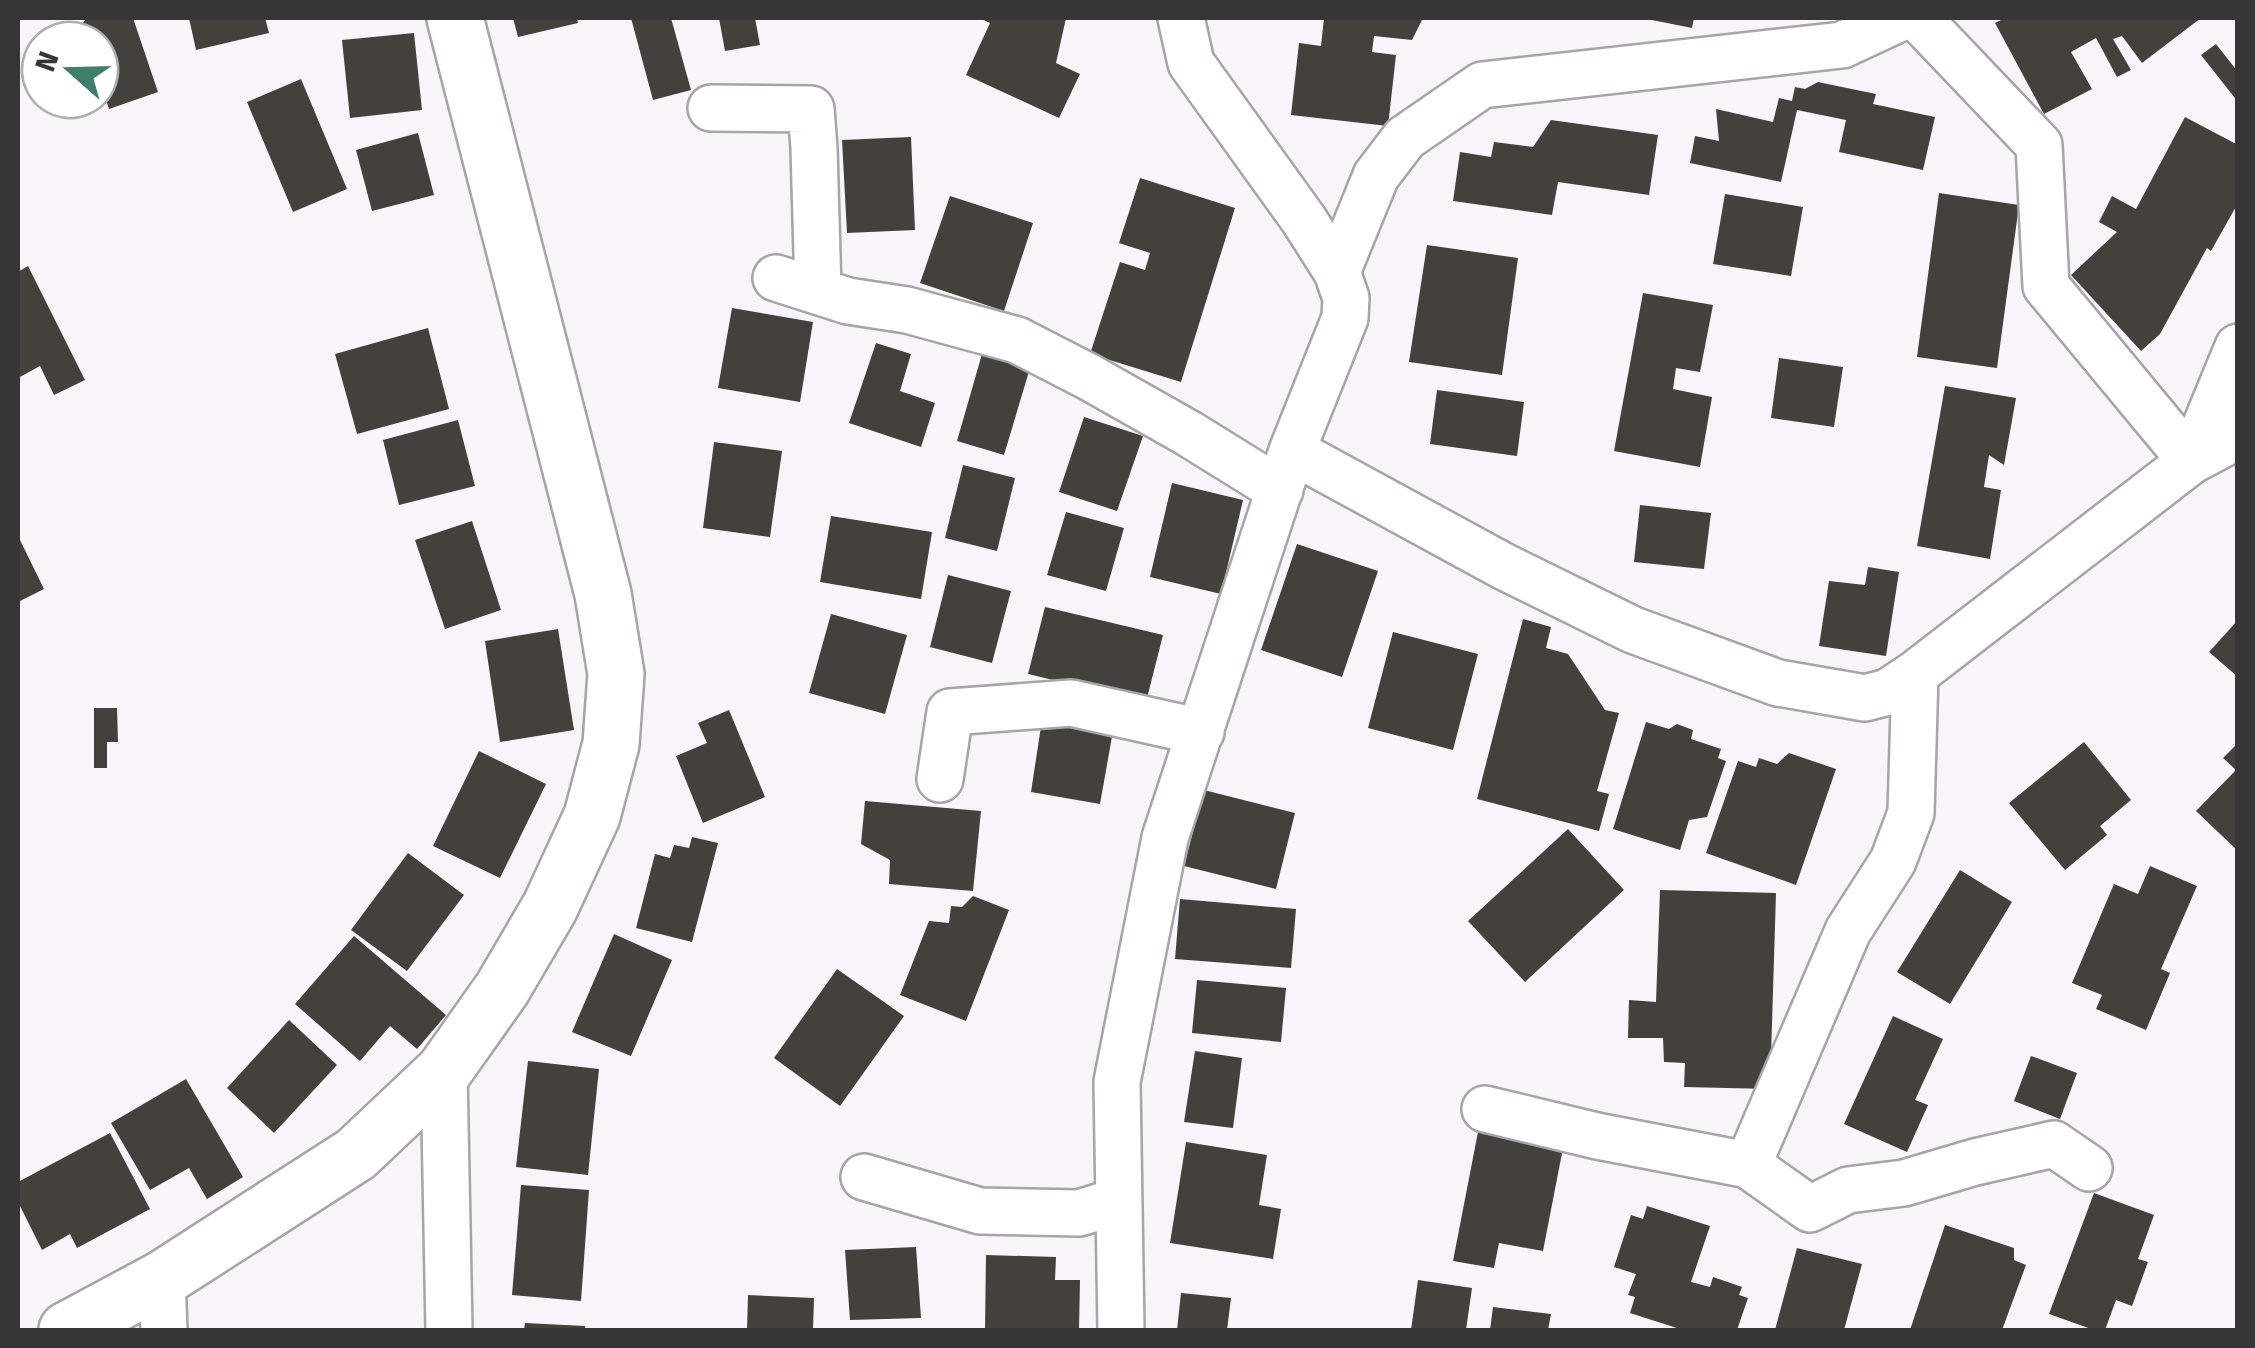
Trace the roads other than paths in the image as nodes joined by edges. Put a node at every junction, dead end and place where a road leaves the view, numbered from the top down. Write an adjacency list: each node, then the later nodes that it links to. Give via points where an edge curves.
1 (455, 18): 14 (street, via 604,594 616,674 611,744 592,816 522,956)
2 (1181, 18): 6 (street, via 1191,63)
3 (1900, 18): 6 (street, via 1842,45 1482,85 1404,138 1376,176)
4 (1918, 18): 9 (street, via 2039,144 2046,286)
5 (712, 108): 10 (street, via 811,109 814,148 797,284 1016,340)
6 (1336, 272): 10 (street, via 1345,318)
7 (2238, 347): 9 (street)
8 (2238, 436): 9 (street)
9 (2191, 461): 11 (street)
10 (1286, 470): 11 (street, via 1634,630 1778,683 1865,698); 12 (street)
11 (1916, 674): 16 (street, via 1911,813 1893,861 1848,931)
12 (1201, 732): 13 (street, via 1071,703 950,712); 19 (street, via 1165,838 1117,1082)
13 (940, 779)
14 (444, 1071): 20 (street, via 356,1154); 23 (street)
15 (1485, 1109): 16 (street)
16 (1748, 1165): 17 (street, via 1810,1209 1848,1190 1904,1183 2054,1144)
17 (2089, 1168)
18 (864, 1177): 19 (street, via 980,1211 1080,1213)
19 (1118, 1201): 21 (street)
20 (163, 1305): 22 (street)
21 (1122, 1320)
22 (66, 1330)
23 (449, 1330)

